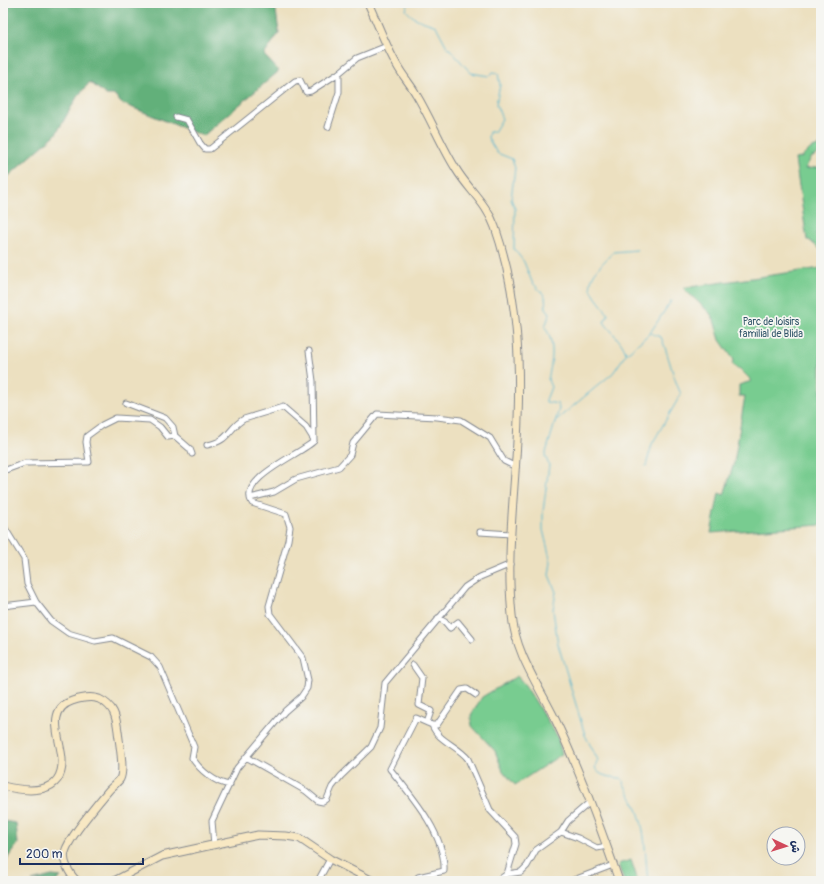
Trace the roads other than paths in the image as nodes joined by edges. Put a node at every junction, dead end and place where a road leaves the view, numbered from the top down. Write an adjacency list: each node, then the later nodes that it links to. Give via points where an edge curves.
1 (368, 3): 2 (street)
2 (387, 46): 3 (street, via 356,58); 12 (street, via 398,68 416,93 456,171 487,211 495,226 512,294 520,371)
3 (339, 73): 4 (street, via 311,92 306,92 300,80 295,81 210,149 200,144 187,120); 5 (street, via 339,92)
4 (176, 117)
5 (328, 127)
6 (309, 351): 9 (street, via 313,381)
7 (126, 403): 8 (street, via 165,418 173,427)
8 (175, 436): 11 (street); 13 (street, via 168,437 150,420 116,418 87,436 89,462 25,463)
9 (314, 441): 10 (street, via 306,427 283,407 244,419 222,441); 14 (street, via 259,477 250,490)
10 (208, 445)
11 (192, 454)
12 (516, 467): 14 (street, via 504,461 490,438 462,420 377,414 353,443 350,455 339,467 296,479 274,492); 17 (street)
13 (3, 471)
14 (250, 498): 26 (street, via 252,503 286,514 290,527 288,540 269,606 270,614 303,658 308,680 307,688 301,697 285,711)
15 (3, 525): 19 (street, via 24,559 27,584)
16 (480, 532): 17 (street)
17 (511, 534): 18 (street)
18 (511, 564): 21 (street, via 480,577 466,587); 29 (street, via 512,616 517,638)
19 (36, 602): 20 (street); 27 (street, via 51,621 68,634 95,641 113,638 151,657 160,667 194,747 192,758 221,784)
20 (3, 606)
21 (438, 618): 22 (street, via 450,628 458,622); 26 (street, via 385,683 380,728 371,747 341,776 323,802)
22 (472, 639)
23 (413, 665): 25 (street, via 422,678 419,705 431,711)
24 (476, 695): 25 (street, via 467,689 461,690 437,725)
25 (430, 724): 35 (street, via 434,732 462,751 490,810 515,837 516,844); 40 (street, via 416,718 390,769 430,821 444,861 444,871 418,877)
26 (246, 757): 27 (street, via 237,768)
27 (230, 785): 31 (street, via 212,821)
28 (3, 786): 36 (street, via 36,791 50,787 59,775 62,760 56,717 65,705 88,697 96,698 111,708 116,715 122,765 120,779 73,838 65,852 66,866)
29 (590, 802): 30 (street, via 568,821); 32 (street)
30 (561, 832): 32 (street, via 597,848); 35 (street, via 536,850 521,872)
31 (214, 845): 33 (street, via 258,835 286,836 307,842); 37 (street, via 162,856)
32 (606, 846): 34 (street)
33 (330, 859): 38 (street); 39 (street)
34 (613, 865): 42 (street); 43 (street)
35 (507, 874): 41 (street)
36 (77, 881)
37 (114, 881)
38 (318, 881)
39 (373, 881)
40 (416, 881)
41 (497, 881)
42 (571, 881)
43 (619, 881)

